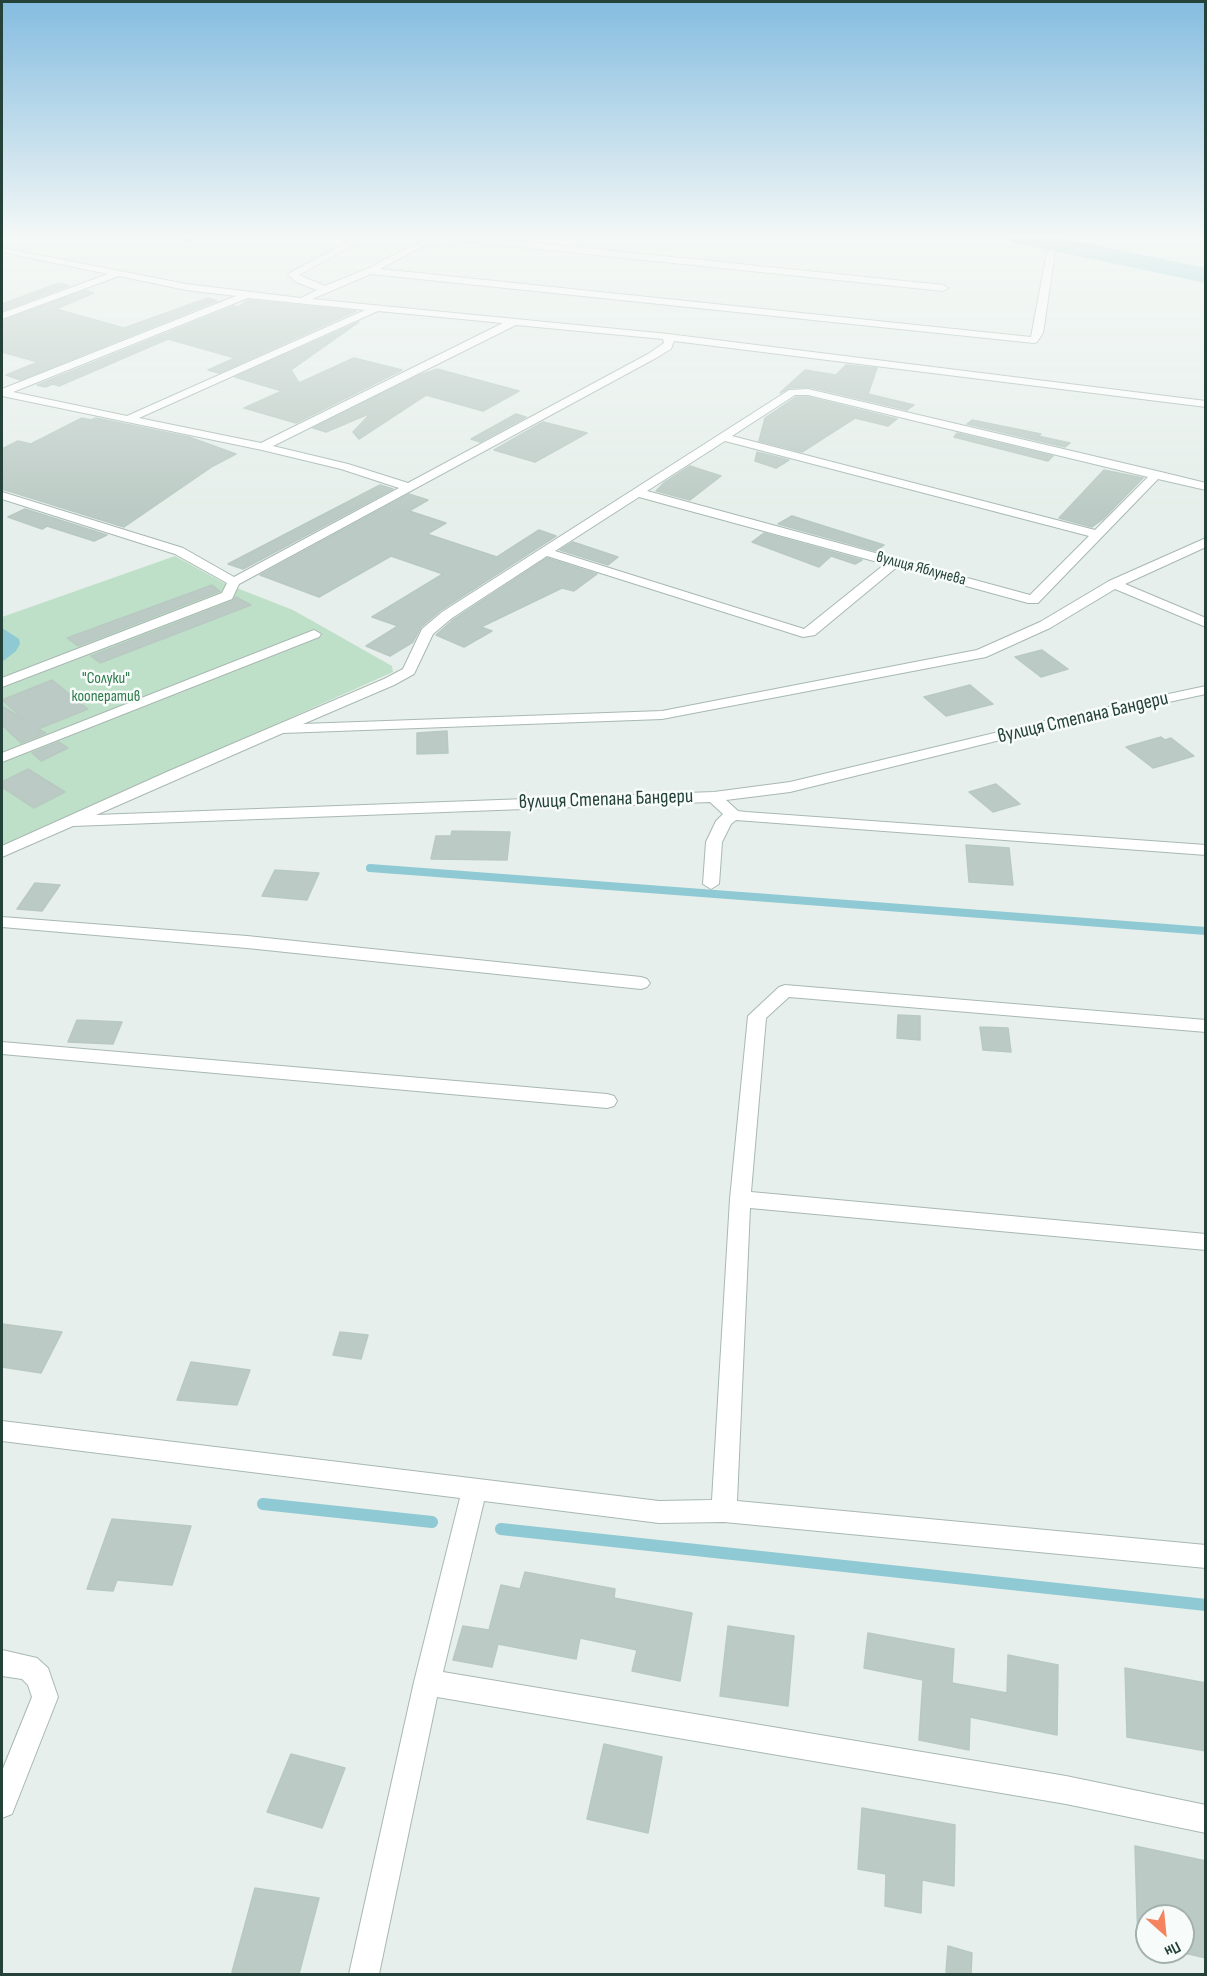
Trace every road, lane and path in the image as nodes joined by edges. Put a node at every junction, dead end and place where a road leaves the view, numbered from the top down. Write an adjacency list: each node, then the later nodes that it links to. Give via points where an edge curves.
1 (161, 329): 8 (street)
2 (329, 329): 10 (street)
3 (499, 329): 12 (street)
4 (594, 329): 7 (street)
5 (930, 329): 6 (street, via 1034,340)
6 (1039, 329)
7 (668, 337): 9 (street); 15 (street, via 669,343 662,350)
8 (2, 393): 10 (street)
9 (1206, 404)
10 (126, 420): 12 (street)
11 (723, 437): 13 (street, via 799,391); 16 (street); 18 (street)
12 (261, 447): 15 (street, via 344,466)
13 (1157, 474): 14 (street); 18 (street)
14 (1206, 487)
15 (410, 488): 22 (street)
16 (639, 493): 20 (street); 21 (street, вулиця Яблунева)
17 (2, 495): 22 (street, via 179,551)
18 (1098, 534): 24 (street)
19 (1206, 542): 23 (street)
20 (547, 552): 21 (street, via 803,633 810,632); 30 (street, via 447,615 427,632 409,671)
21 (895, 562): 24 (street, вулиця Яблунева)
22 (234, 582): 28 (street, via 227,596)
23 (1114, 584): 25 (street); 26 (street)
24 (1033, 600): 26 (street, via 1029,605)
25 (1206, 623)
26 (1044, 625): 30 (street, via 981,654 662,715)
27 (314, 634): 31 (street)
28 (2, 682)
29 (1206, 690): 32 (street, вулиця Степана Бандери, via 790,787)
30 (275, 729): 34 (street)
31 (2, 758)
32 (714, 796): 33 (street); 34 (street, вулиця Степана Бандери)
33 (733, 814): 35 (street); 37 (street, via 724,821 714,842)
34 (70, 821): 36 (street, вулиця Степана Бандери)
35 (1206, 850)
36 (2, 852)
37 (711, 884)
38 (2, 922): 39 (street, via 258,943)
39 (641, 983)
40 (1206, 1026): 43 (street, via 785,991 757,1016)
41 (2, 1048): 42 (street)
42 (607, 1101)
43 (740, 1200): 44 (street); 47 (street)
44 (1206, 1242)
45 (2, 1431): 46 (street)
46 (474, 1491): 47 (street, via 659,1512); 50 (street)
47 (724, 1511): 48 (street)
48 (1206, 1557)
49 (2, 1663): 51 (street, via 28,1667 39,1677 45,1697)
50 (427, 1682): 52 (street, via 1054,1788); 53 (street)
51 (2, 1804)
52 (1206, 1819)
53 (364, 1974)

